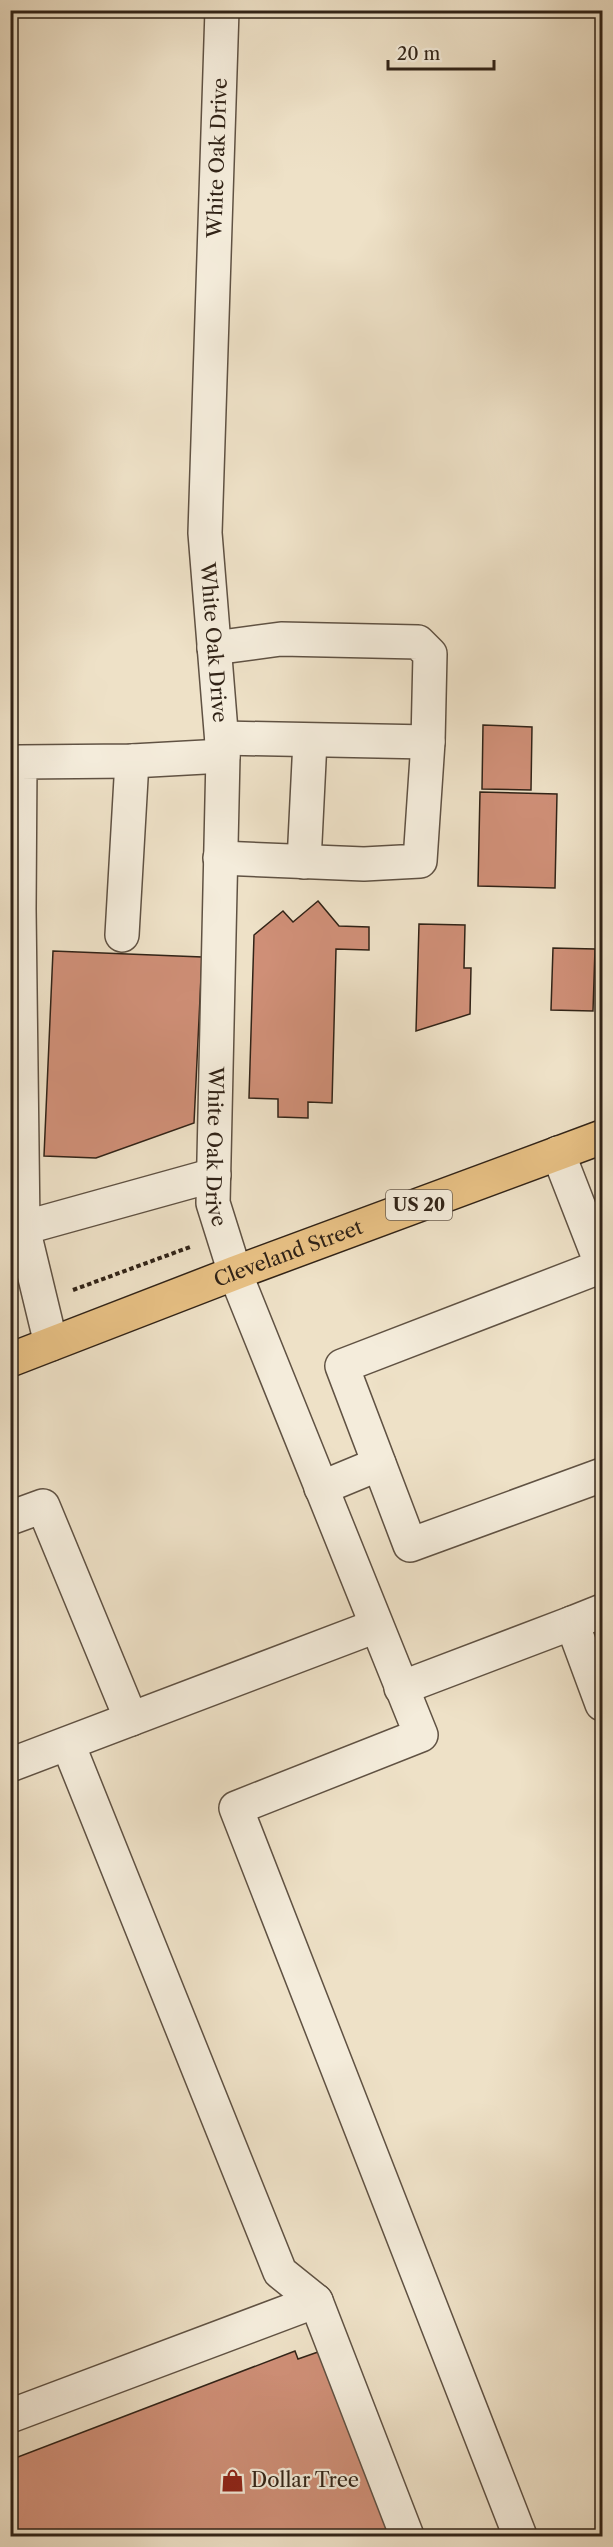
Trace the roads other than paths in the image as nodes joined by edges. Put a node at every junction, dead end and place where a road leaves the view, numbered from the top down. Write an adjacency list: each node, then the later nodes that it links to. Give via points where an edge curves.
1 (222, 10): 2 (street, White Oak Drive, via 205,533)
2 (214, 648): 4 (street, via 281,639 418,642 430,654); 5 (street, White Oak Drive)
3 (310, 741): 4 (street); 5 (street); 8 (street)
4 (428, 742): 8 (street, via 420,861)
5 (222, 747): 6 (street); 7 (street, White Oak Drive)
6 (132, 761): 9 (street, via 20,762); 10 (street)
7 (220, 858): 8 (street); 13 (street, White Oak Drive)
8 (304, 862)
9 (15, 909): 14 (street)
10 (122, 935)
11 (603, 1137): 12 (main road, Cleveland Street / US 20)
12 (558, 1154): 15 (street); 16 (main road, Cleveland Street / US 20)
13 (213, 1175): 14 (street); 16 (street, White Oak Drive, via 213,1203)
14 (23, 1228): 17 (street)
15 (602, 1266): 19 (street, via 342,1366)
16 (235, 1273): 17 (main road, Cleveland Street / US 20); 21 (street, White Oak Drive)
17 (51, 1344): 18 (main road, Cleveland Street / US 20)
18 (10, 1360)
19 (379, 1464): 20 (street, via 410,1545); 21 (street)
20 (603, 1475)
21 (321, 1488): 25 (street, White Oak Drive)
22 (10, 1518): 28 (street, via 43,1506)
23 (603, 1611): 24 (street)
24 (572, 1623): 26 (street); 27 (street)
25 (376, 1626): 26 (street, White Oak Drive); 28 (street)
26 (401, 1688): 34 (street, White Oak Drive, via 421,1735 236,1808)
27 (603, 1704)
28 (131, 1719): 29 (street)
29 (68, 1744): 30 (street); 31 (street, via 280,2272)
30 (10, 1766)
31 (316, 2301): 32 (street); 33 (street)
32 (10, 2416)
33 (407, 2536)
34 (520, 2536)

